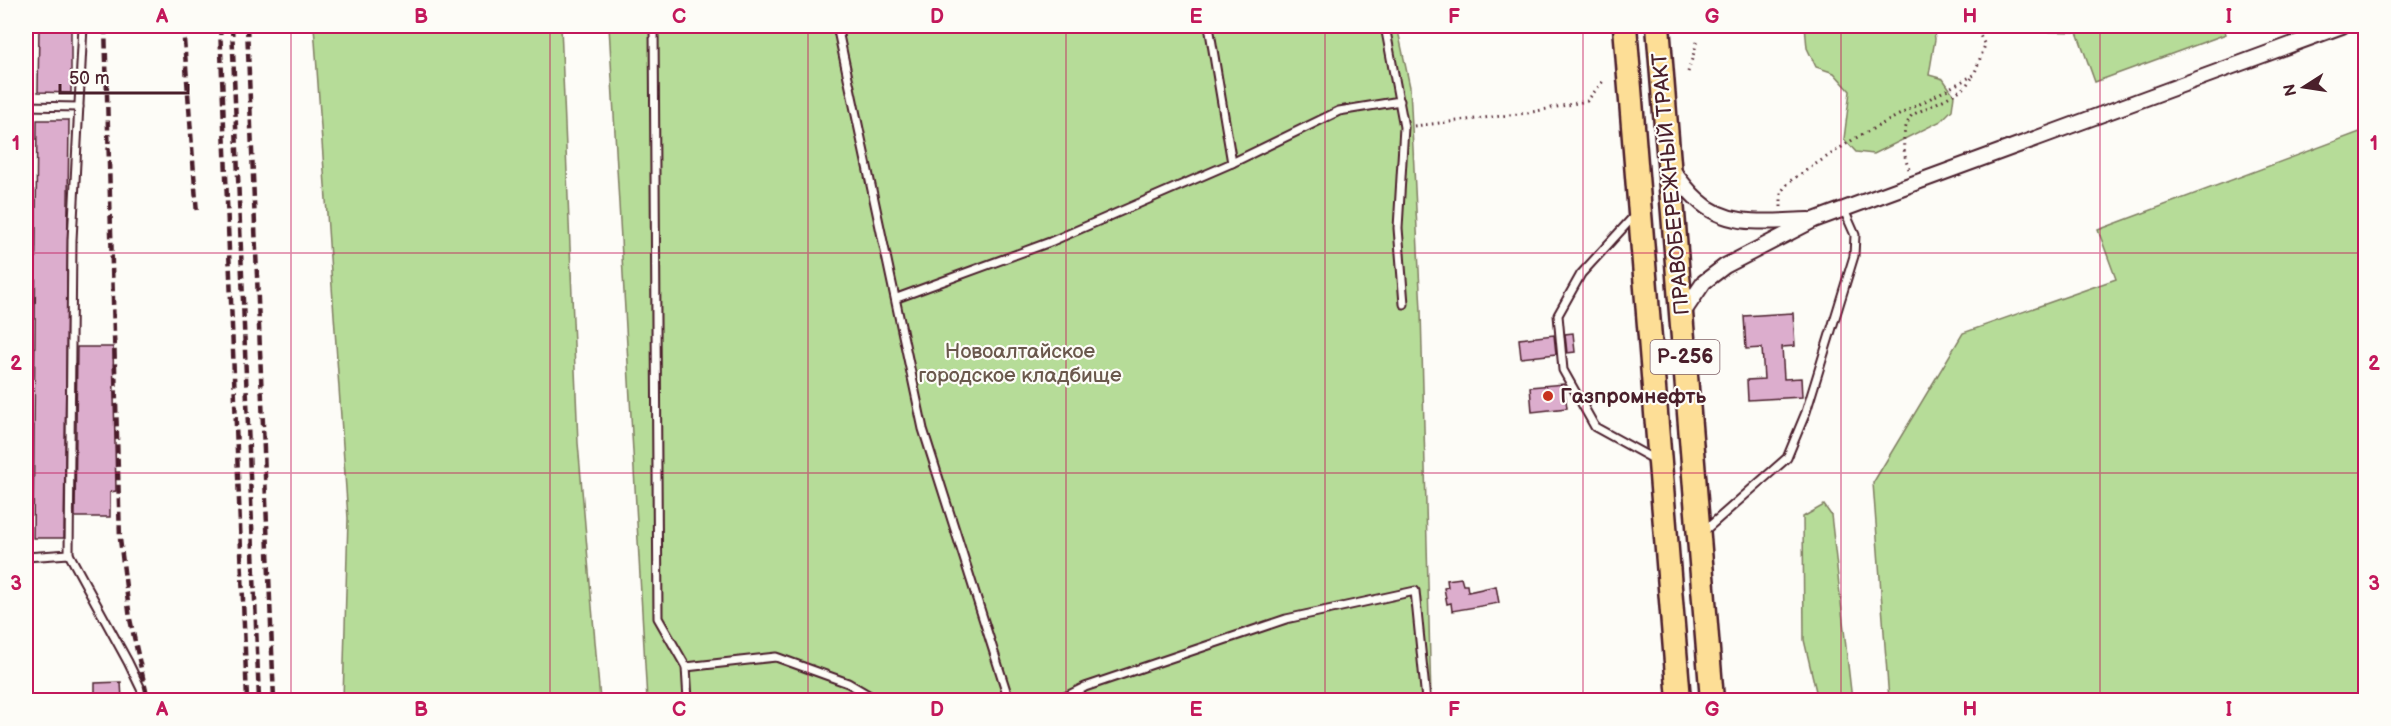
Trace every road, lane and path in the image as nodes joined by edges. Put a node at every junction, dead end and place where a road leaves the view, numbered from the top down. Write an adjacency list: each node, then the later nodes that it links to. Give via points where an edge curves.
1 (26, 26): 12 (lane)
2 (83, 26): 18 (lane)
3 (654, 26): 34 (lane, via 658,618)
4 (837, 26): 27 (lane)
5 (1209, 26): 20 (lane)
6 (1385, 26): 16 (lane)
7 (1625, 26): 23 (highway, ПРАВОБЕРЕЖНЫЙ ТРАКТ / Р-256)
8 (1658, 26): 21 (highway, ПРАВОБЕРЕЖНЫЙ ТРАКТ / Р-256)
9 (1975, 26): 14 (path, via 1984,45)
10 (2342, 26): 22 (street)
11 (1698, 39): 13 (path)
12 (26, 50)
13 (1688, 72)
14 (1974, 75): 22 (path, via 1964,88 1912,115 1907,122 1907,165); 26 (path, via 1854,139 1790,181 1781,192)
15 (1604, 80): 19 (path, via 1587,101 1527,113)
16 (1400, 101): 19 (lane); 20 (lane, via 1339,111)
17 (26, 106): 18 (lane)
18 (79, 107): 32 (lane, via 72,240)
19 (1404, 127): 28 (lane, via 1398,228)
20 (1232, 163): 27 (lane, via 1050,242)
21 (1671, 168): 26 (street, via 1698,200 1716,214 1738,221); 29 (highway, ПРАВОБЕРЕЖНЫЙ ТРАКТ / Р-256)
22 (1920, 182): 24 (street)
23 (1639, 210): 30 (highway, ПРАВОБЕРЕЖНЫЙ ТРАКТ / Р-256); 30 (lane, via 1581,274 1558,315 1563,369 1594,427)
24 (1844, 210): 25 (street); 31 (lane, via 1855,235 1854,256 1806,412 1787,458)
25 (1814, 220): 26 (street); 29 (street, via 1725,266 1704,282)
26 (1780, 221)
27 (897, 298): 38 (lane, via 923,429)
28 (1404, 304)
29 (1682, 314): 31 (highway, ПРАВОБЕРЕЖНЫЙ ТРАКТ / Р-256)
30 (1660, 462): 41 (highway, ПРАВОБЕРЕЖНЫЙ ТРАКТ / Р-256)
31 (1699, 536): 42 (highway, ПРАВОБЕРЕЖНЫЙ ТРАКТ / Р-256)
32 (69, 554): 33 (lane); 35 (lane, via 128,662 142,691)
33 (26, 557)
34 (686, 667): 36 (lane); 37 (lane, via 776,657 848,683)
35 (142, 700)
36 (688, 700)
37 (878, 700)
38 (1009, 700)
39 (1059, 700): 40 (lane, via 1085,687 1286,619 1416,591)
40 (1426, 700)
41 (1679, 700)
42 (1712, 700)

